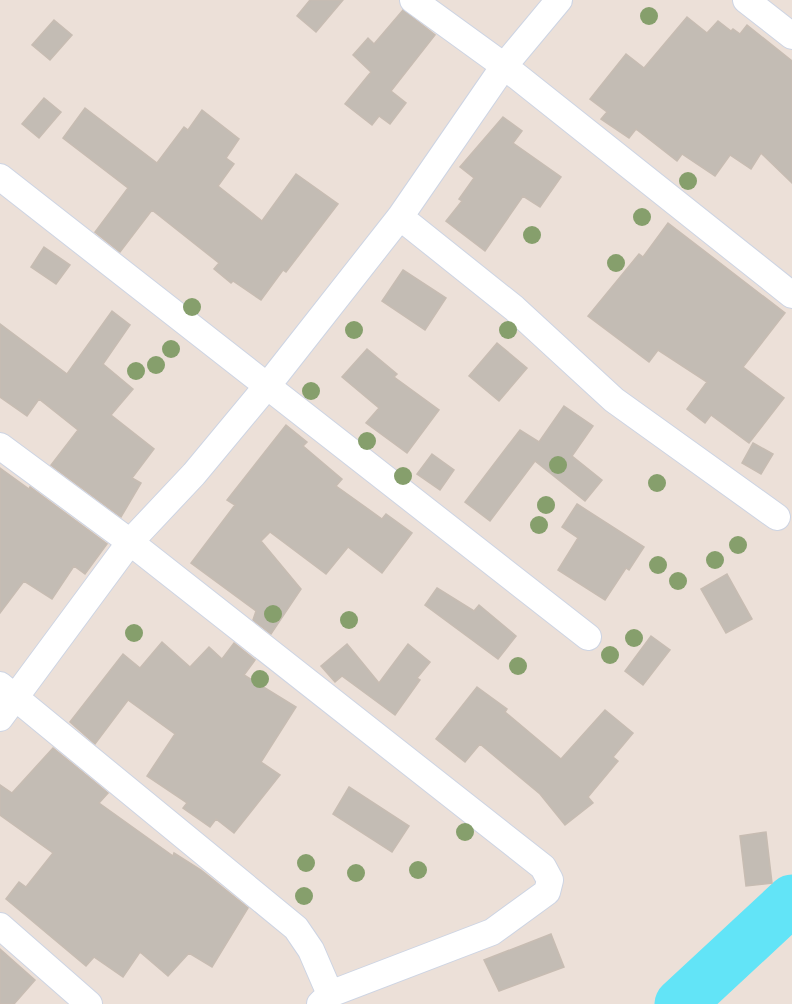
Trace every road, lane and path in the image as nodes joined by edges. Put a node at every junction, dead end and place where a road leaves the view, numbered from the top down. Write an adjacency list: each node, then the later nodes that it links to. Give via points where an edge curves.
1 (414, 0): 5 (street)
2 (558, 0): 5 (street)
3 (746, 0): 4 (street)
4 (792, 36)
5 (504, 66): 7 (street); 8 (street)
6 (0, 177): 9 (street)
7 (400, 216): 9 (street); 11 (street, via 513,308 614,400)
8 (792, 295)
9 (268, 384): 12 (street, via 194,474); 13 (street)
10 (0, 446): 12 (street)
11 (777, 517)
12 (130, 542): 14 (street); 17 (street, via 543,867 550,880 547,892 492,932)
13 (588, 638)
14 (7, 690): 15 (street); 17 (street, via 296,928 311,951)
15 (0, 718)
16 (0, 926): 18 (street)
17 (325, 999)
18 (89, 1004)

